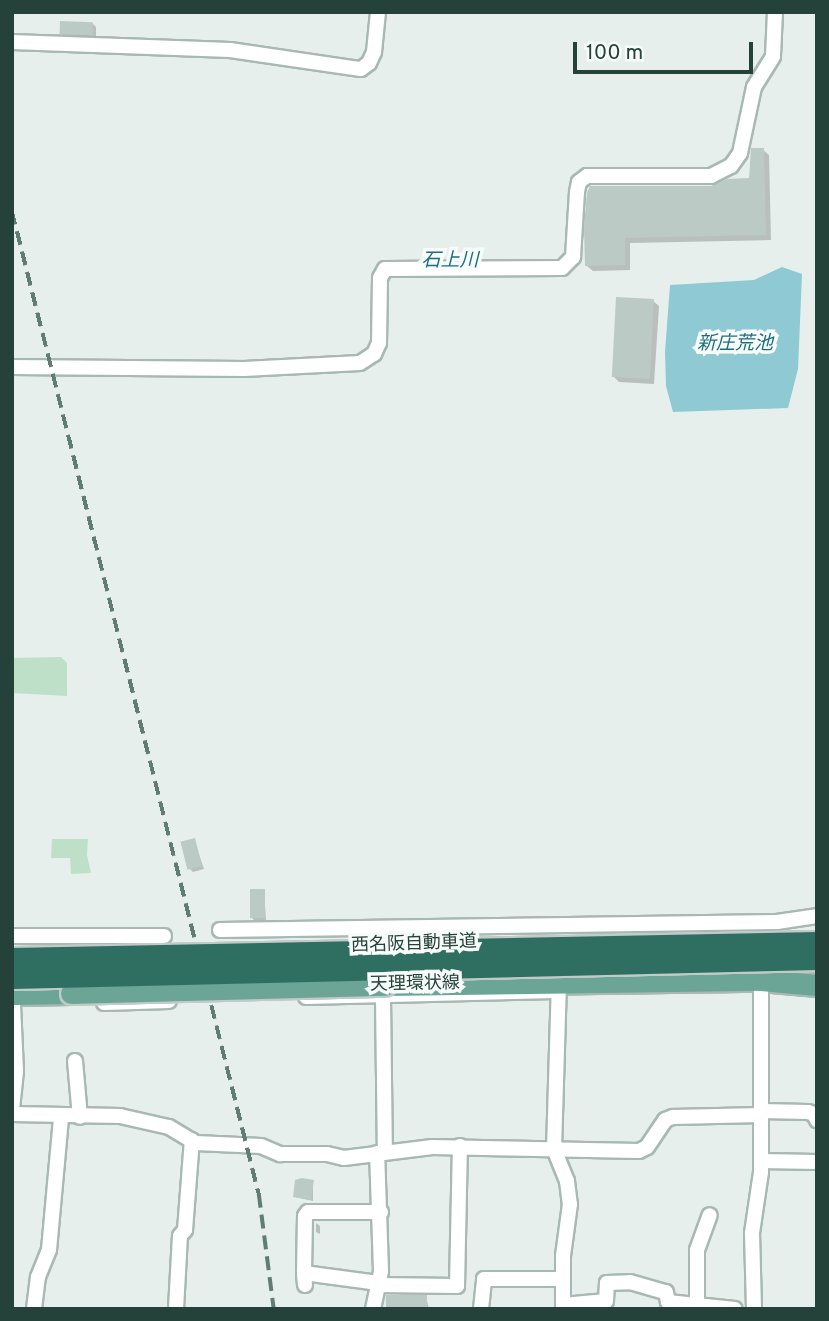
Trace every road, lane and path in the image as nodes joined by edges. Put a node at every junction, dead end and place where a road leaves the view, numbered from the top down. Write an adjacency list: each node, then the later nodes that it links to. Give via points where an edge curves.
1 (378, 12): 3 (street, via 374,52 361,68 230,50)
2 (775, 12): 4 (street, via 773,56 754,87 740,153 731,166 711,176 587,176 579,182 577,192 573,257 562,268 385,269 380,278 379,343 365,361 244,369)
3 (12, 42)
4 (12, 366)
5 (817, 916): 6 (street, via 777,922)
6 (220, 930)
7 (12, 936): 8 (street)
8 (164, 936)
9 (817, 942): 10 (highway, 西名阪自動車道, bridge)
10 (12, 958)
11 (817, 959): 12 (highway, 西名阪自動車道, bridge)
12 (12, 978)
13 (761, 980): 14 (main road, 天理環状線); 15 (main road, 天理環状線, via 605,981); 23 (street)
14 (817, 985)
15 (559, 986): 16 (main road, 天理環状線); 29 (street)
16 (384, 991): 17 (main road, 天理環状線, bridge); 18 (street); 30 (street)
17 (12, 994)
18 (243, 997)
19 (169, 1001): 20 (street)
20 (12, 1004): 22 (street, via 16,1071)
21 (75, 1061): 25 (street)
22 (12, 1112): 24 (street)
23 (761, 1113): 26 (street, via 808,1112); 29 (street, via 673,1117 665,1120 647,1147 639,1151); 31 (street)
24 (61, 1117): 25 (street); 39 (street, via 49,1250 38,1277)
25 (80, 1117): 27 (street, via 120,1116 169,1127)
26 (817, 1120)
27 (192, 1140): 30 (street, via 261,1146 280,1154 344,1158); 40 (street)
28 (460, 1146): 29 (street); 30 (street); 36 (street, via 457,1286)
29 (554, 1149): 35 (street, via 570,1204)
30 (381, 1153): 33 (street)
31 (761, 1161): 32 (street); 44 (street, via 752,1233)
32 (817, 1162)
33 (381, 1212): 36 (street); 36 (street, via 308,1212 305,1216 304,1279)
34 (710, 1215): 37 (street, via 697,1250)
35 (562, 1279): 38 (street); 42 (street, via 484,1279)
36 (378, 1284): 41 (street)
37 (697, 1303): 38 (street, via 668,1302 666,1292 630,1282 607,1283 606,1301); 43 (street)
38 (563, 1307)
39 (34, 1309)
40 (176, 1309)
41 (373, 1309)
42 (481, 1309)
43 (735, 1309)
44 (754, 1309)

